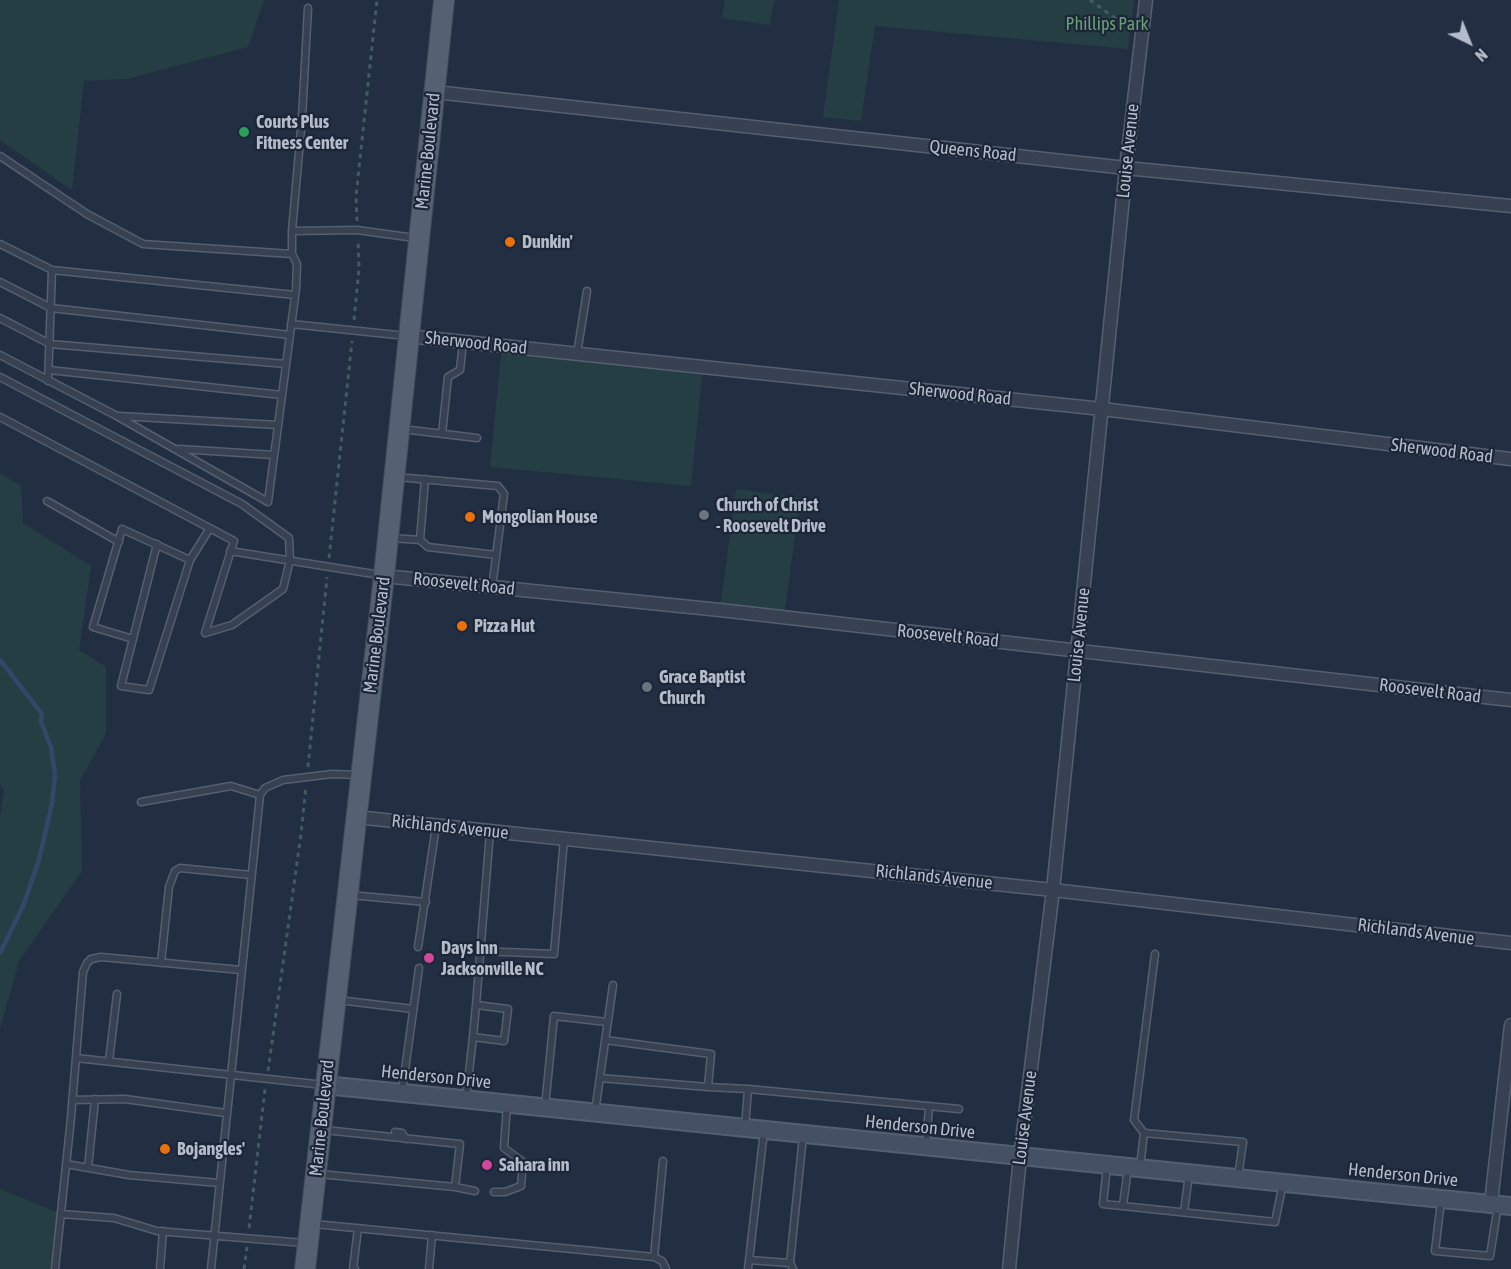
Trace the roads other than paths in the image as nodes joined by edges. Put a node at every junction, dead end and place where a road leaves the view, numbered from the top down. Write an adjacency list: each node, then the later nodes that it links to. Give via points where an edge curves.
1 (444, 0): 4 (main road, Marine Boulevard)
2 (1146, 0): 6 (street, Louise Avenue)
3 (308, 8): 8 (lane)
4 (435, 92): 6 (street, Queens Road); 9 (main road, Marine Boulevard)
5 (0, 156): 11 (lane, via 87,214 142,244)
6 (1126, 168): 7 (street, Queens Road); 30 (street, Louise Avenue)
7 (1511, 206)
8 (292, 231): 9 (lane, via 357,230); 11 (lane)
9 (418, 238): 20 (main road, Marine Boulevard)
10 (0, 243): 12 (lane)
11 (292, 254): 15 (lane, via 297,264)
12 (51, 270): 15 (lane); 16 (lane)
13 (0, 282): 16 (lane)
14 (587, 291): 23 (lane)
15 (295, 295): 18 (lane)
16 (51, 308): 19 (lane); 22 (lane)
17 (0, 318): 22 (lane)
18 (291, 324): 19 (lane); 20 (lane)
19 (290, 335): 25 (lane)
20 (408, 336): 21 (street, Sherwood Road); 34 (main road, Marine Boulevard)
21 (463, 342): 23 (street, Sherwood Road); 35 (lane, via 460,370 448,377)
22 (50, 344): 25 (lane); 26 (lane)
23 (577, 354): 30 (street, Sherwood Road)
24 (0, 355): 28 (lane)
25 (286, 364): 29 (lane)
26 (49, 370): 28 (lane); 29 (lane)
27 (0, 377): 51 (lane, via 242,504 290,538)
28 (48, 381): 31 (lane)
29 (282, 395): 33 (lane)
30 (1102, 410): 39 (street, Sherwood Road); 55 (street, Louise Avenue)
31 (116, 415): 33 (lane); 37 (lane)
32 (0, 417): 43 (lane)
33 (278, 425): 38 (lane)
34 (398, 429): 35 (lane); 40 (main road, Marine Boulevard)
35 (441, 434): 36 (lane)
36 (477, 438)
37 (176, 449): 38 (lane); 38 (lane, via 268,502)
38 (274, 455)
39 (1511, 459)
40 (394, 476): 41 (lane); 44 (main road, Marine Boulevard)
41 (425, 479): 45 (lane); 49 (lane, via 498,486 504,494)
42 (47, 501): 46 (lane)
43 (210, 528): 48 (lane, via 234,541); 50 (lane)
44 (387, 537): 45 (lane); 52 (main road, Marine Boulevard)
45 (420, 540): 49 (lane, via 428,548)
46 (119, 542): 47 (lane, via 122,529); 54 (lane, via 93,627)
47 (158, 544): 50 (lane); 54 (lane)
48 (230, 551): 51 (lane); 51 (lane, via 205,633 232,625 283,589)
49 (496, 555): 53 (lane)
50 (190, 560): 54 (lane, via 149,690 121,686)
51 (290, 560): 52 (lane)
52 (384, 576): 53 (street, Roosevelt Road); 57 (main road, Marine Boulevard)
53 (492, 588): 55 (street, Roosevelt Road)
54 (133, 639)
55 (1078, 650): 56 (street, Roosevelt Road); 65 (street, Louise Avenue)
56 (1511, 700)
57 (361, 774): 58 (lane, via 283,780); 60 (main road, Marine Boulevard)
58 (260, 795): 59 (lane, via 231,786); 64 (lane)
59 (141, 802)
60 (356, 817): 61 (street, Richlands Avenue); 66 (main road, Marine Boulevard)
61 (436, 825): 62 (street, Richlands Avenue); 67 (lane)
62 (490, 831): 63 (street, Richlands Avenue); 70 (lane)
63 (564, 838): 65 (street, Richlands Avenue); 70 (lane, via 554,954)
64 (251, 875): 72 (lane, via 180,868 175,871 169,887); 74 (lane)
65 (1053, 890): 68 (street, Richlands Avenue); 111 (street, Louise Avenue)
66 (347, 895): 67 (lane); 77 (main road, Marine Boulevard)
67 (426, 902): 69 (lane)
68 (1511, 943)
69 (418, 947)
70 (479, 951): 78 (lane)
71 (1155, 954): 106 (lane, via 1134,1120)
72 (161, 963): 74 (lane); 84 (lane, via 101,957 87,963)
73 (419, 968): 79 (lane)
74 (241, 970): 86 (lane)
75 (613, 985): 80 (lane)
76 (117, 994): 85 (lane)
77 (334, 1000): 79 (lane); 88 (main road, Marine Boulevard)
78 (476, 1005): 82 (lane); 82 (lane, via 508,1009 504,1041)
79 (413, 1009): 91 (lane)
80 (607, 1022): 83 (lane); 97 (lane, via 554,1016)
81 (1511, 1025): 126 (street)
82 (473, 1037): 94 (lane)
83 (605, 1040): 87 (lane); 89 (lane, via 711,1054)
84 (76, 1058): 85 (lane); 93 (lane)
85 (110, 1061): 86 (lane)
86 (230, 1074): 88 (lane); 99 (lane)
87 (600, 1078): 89 (lane); 100 (lane)
88 (325, 1085): 91 (main road, Henderson Drive); 102 (main road, Marine Boulevard)
89 (708, 1087): 90 (lane)
90 (748, 1089): 96 (lane); 101 (lane)
91 (402, 1093): 94 (main road, Henderson Drive)
92 (95, 1099): 93 (lane); 99 (lane, via 126,1099); 115 (lane)
93 (72, 1100): 113 (lane)
94 (466, 1100): 95 (main road, Henderson Drive)
95 (507, 1104): 97 (main road, Henderson Drive); 124 (lane, via 504,1148 523,1162 521,1186)
96 (929, 1106): 98 (lane); 110 (lane)
97 (545, 1108): 100 (main road, Henderson Drive)
98 (959, 1109)
99 (226, 1113): 120 (lane)
100 (595, 1113): 101 (main road, Henderson Drive)
101 (745, 1128): 104 (main road, Henderson Drive)
102 (320, 1129): 107 (lane); 117 (main road, Marine Boulevard)
103 (376, 1129): 107 (lane)
104 (764, 1130): 108 (main road, Henderson Drive); 137 (lane)
105 (395, 1132): 109 (lane)
106 (1144, 1133): 116 (lane); 119 (lane, via 1243,1142)
107 (367, 1134): 109 (lane)
108 (803, 1134): 110 (main road, Henderson Drive); 138 (lane)
109 (406, 1138): 122 (lane, via 460,1144)
110 (926, 1147): 111 (main road, Henderson Drive)
111 (1020, 1157): 114 (main road, Henderson Drive); 147 (street, Louise Avenue)
112 (663, 1161): 136 (lane)
113 (66, 1164): 115 (lane); 129 (lane)
114 (1107, 1165): 116 (main road, Henderson Drive); 127 (lane, via 1103,1204)
115 (88, 1168): 120 (lane)
116 (1134, 1168): 118 (main road, Henderson Drive); 127 (lane)
117 (316, 1173): 122 (lane); 130 (main road, Marine Boulevard)
118 (1189, 1173): 119 (main road, Henderson Drive); 128 (lane)
119 (1238, 1178): 121 (main road, Henderson Drive)
120 (219, 1183): 133 (lane)
121 (1283, 1183): 125 (main road, Henderson Drive); 128 (lane, via 1275,1222)
122 (455, 1187): 123 (lane)
123 (475, 1191)
124 (494, 1192)
125 (1441, 1198): 126 (main road, Henderson Drive); 126 (lane, via 1435,1251 1490,1256)
126 (1500, 1204)
127 (1123, 1205): 128 (lane)
128 (1184, 1212)
129 (60, 1214): 132 (lane, via 114,1218); 139 (lane)
130 (310, 1223): 131 (lane); 135 (main road, Marine Boulevard)
131 (358, 1228): 134 (lane); 143 (lane)
132 (163, 1231): 133 (lane); 140 (lane)
133 (214, 1235): 135 (lane); 141 (lane)
134 (432, 1235): 136 (lane); 144 (lane)
135 (308, 1244): 142 (main road, Marine Boulevard)
136 (654, 1257): 145 (lane)
137 (749, 1260): 138 (lane); 146 (lane)
138 (791, 1266)
139 (55, 1269)
140 (159, 1269)
141 (211, 1269)
142 (305, 1269)
143 (356, 1269)
144 (429, 1269)
145 (666, 1269)
146 (748, 1269)
147 (1009, 1269)

